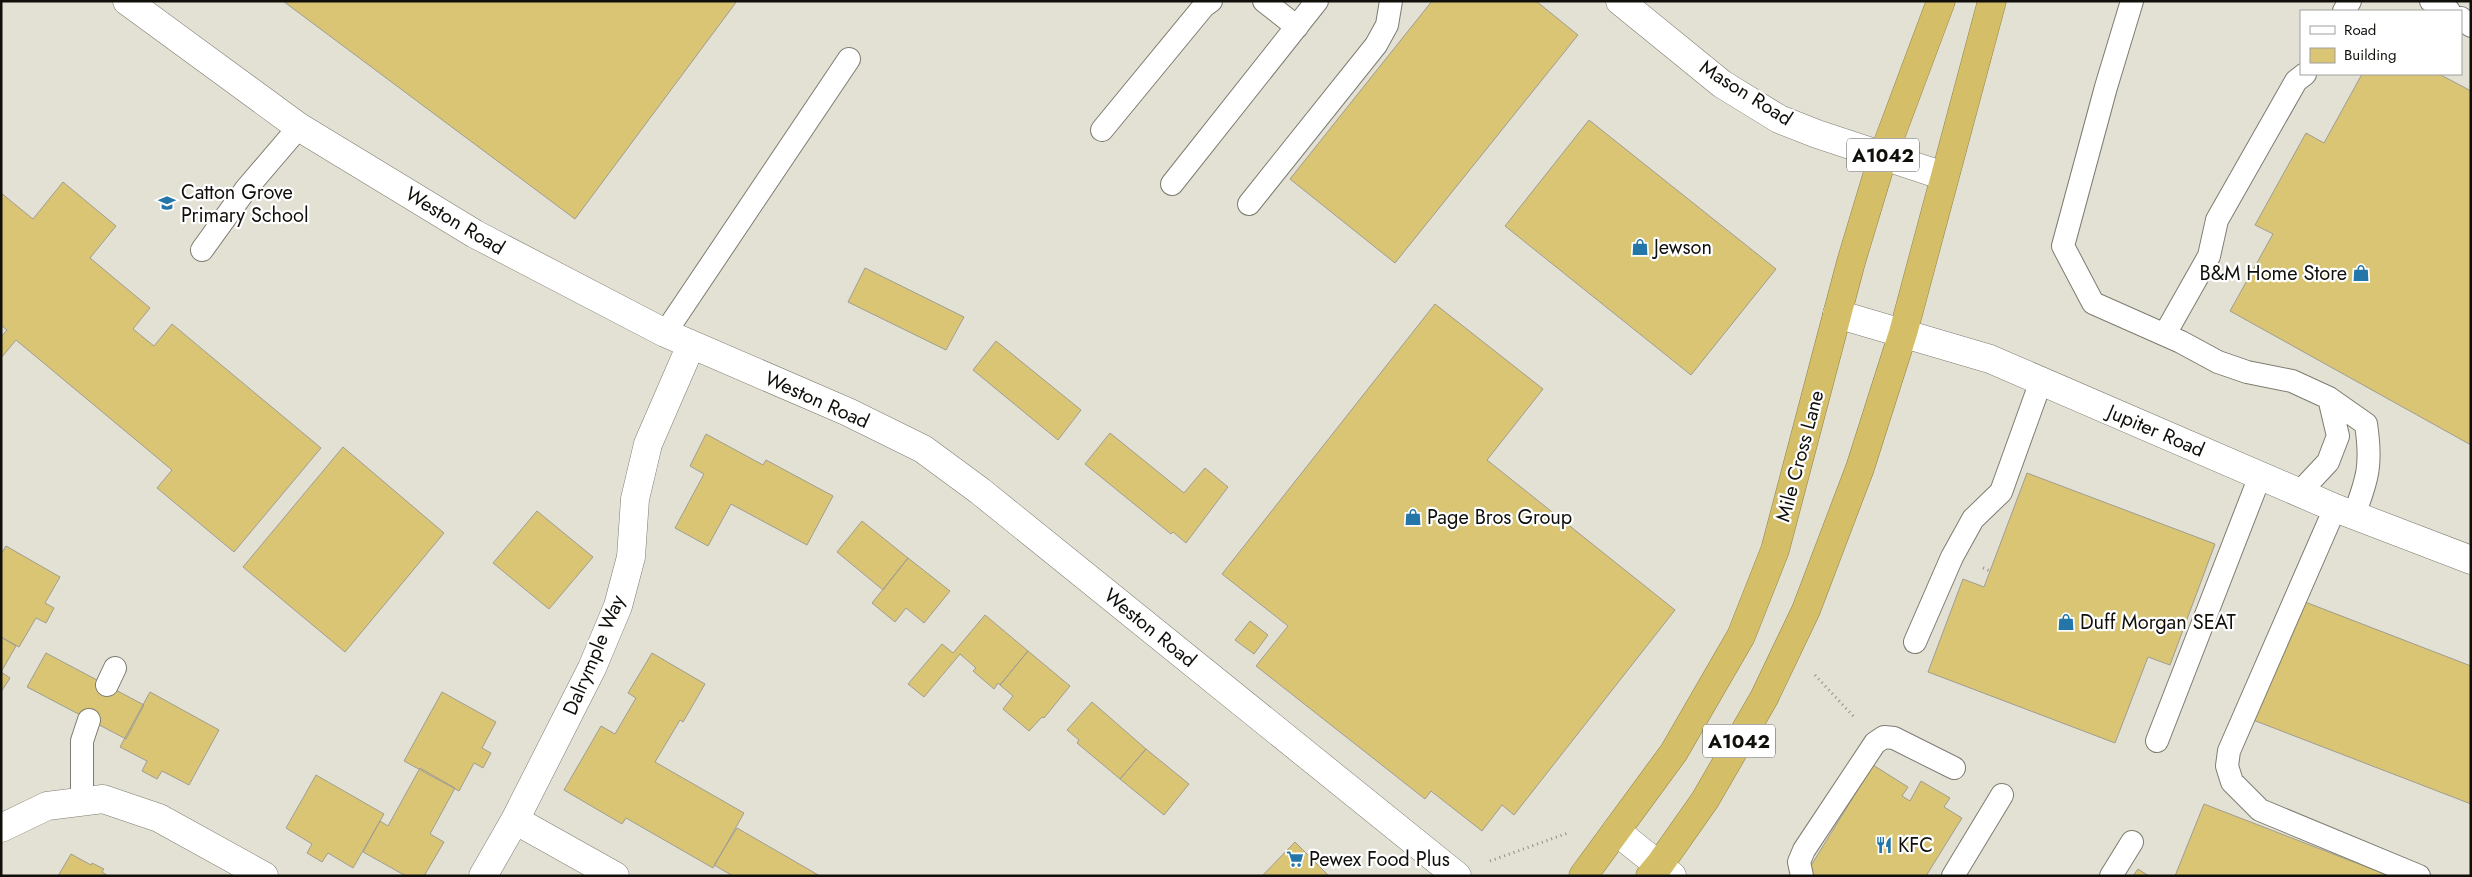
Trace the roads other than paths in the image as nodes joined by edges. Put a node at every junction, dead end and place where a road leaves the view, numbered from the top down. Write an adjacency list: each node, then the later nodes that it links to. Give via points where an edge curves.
1 (127, 1): 15 (street, Weston Road)
2 (1211, 1): 16 (lane)
3 (1264, 1): 12 (lane)
4 (1317, 1): 12 (lane)
5 (1391, 1): 20 (lane, via 1387,25 1376,44)
6 (1620, 1): 17 (street, Mason Road, via 1722,84 1779,119)
7 (1941, 1): 17 (highway, Mile Cross Lane / A1042)
8 (1992, 1): 18 (highway, A1042)
9 (2132, 1): 25 (lane, via 2063,246 2093,303)
10 (2431, 1): 11 (lane)
11 (2447, 10)
12 (1297, 27): 19 (lane)
13 (849, 59): 23 (lane)
14 (2304, 75): 25 (lane, via 2296,80 2217,220 2209,256)
15 (299, 127): 21 (lane, via 246,189); 23 (street, Weston Road, via 475,234)
16 (1102, 130)
17 (1883, 156): 18 (street, Mason Road); 22 (highway, Mile Cross Lane / A1042)
18 (1944, 176): 24 (highway, A1042)
19 (1172, 184)
20 (1250, 204)
21 (202, 250)
22 (1837, 314): 24 (street, Jupiter Road); 41 (highway, Mile Cross Lane / A1042, via 1775,550 1741,636 1674,752)
23 (665, 333): 26 (street, Weston Road)
24 (1903, 333): 27 (street, Jupiter Road, via 1990,359); 43 (highway, A1042, via 1860,468 1806,610 1764,698)
25 (2165, 334): 28 (lane, via 2218,362 2292,381)
26 (691, 346): 39 (street, Dalrymple Way, via 648,444 635,499 631,557 618,606 592,668); 47 (street, Weston Road, via 848,412 923,449 980,491)
27 (2041, 381): 29 (street, Jupiter Road); 33 (lane, via 2002,492 1973,519 1952,557)
28 (2329, 398): 30 (lane, via 2338,436 2328,462); 31 (lane, via 2366,424 2370,454 2365,485)
29 (2260, 476): 30 (street, Jupiter Road); 35 (lane)
30 (2299, 493): 31 (street, Jupiter Road)
31 (2345, 512): 32 (street, Jupiter Road); 52 (lane, via 2229,751 2227,766 2232,782 2260,810)
32 (2471, 560)
33 (1915, 642)
34 (89, 720): 38 (lane, via 82,741)
35 (2158, 741)
36 (1954, 768): 49 (lane, via 1894,738 1884,737 1876,743 1804,850 1799,862)
37 (2002, 796): 50 (lane)
38 (82, 802): 40 (street, via 47,806); 44 (street, via 103,799 159,818)
39 (515, 820): 45 (street, Dalrymple Way); 46 (street)
40 (1, 828)
41 (1616, 831): 43 (street); 48 (highway, Mile Cross Lane / A1042)
42 (2132, 842): 51 (lane)
43 (1661, 872)
44 (264, 876)
45 (484, 876)
46 (616, 876)
47 (1457, 876)
48 (1583, 876)
49 (1802, 876)
50 (1953, 876)
51 (2111, 876)
52 (2419, 876)

